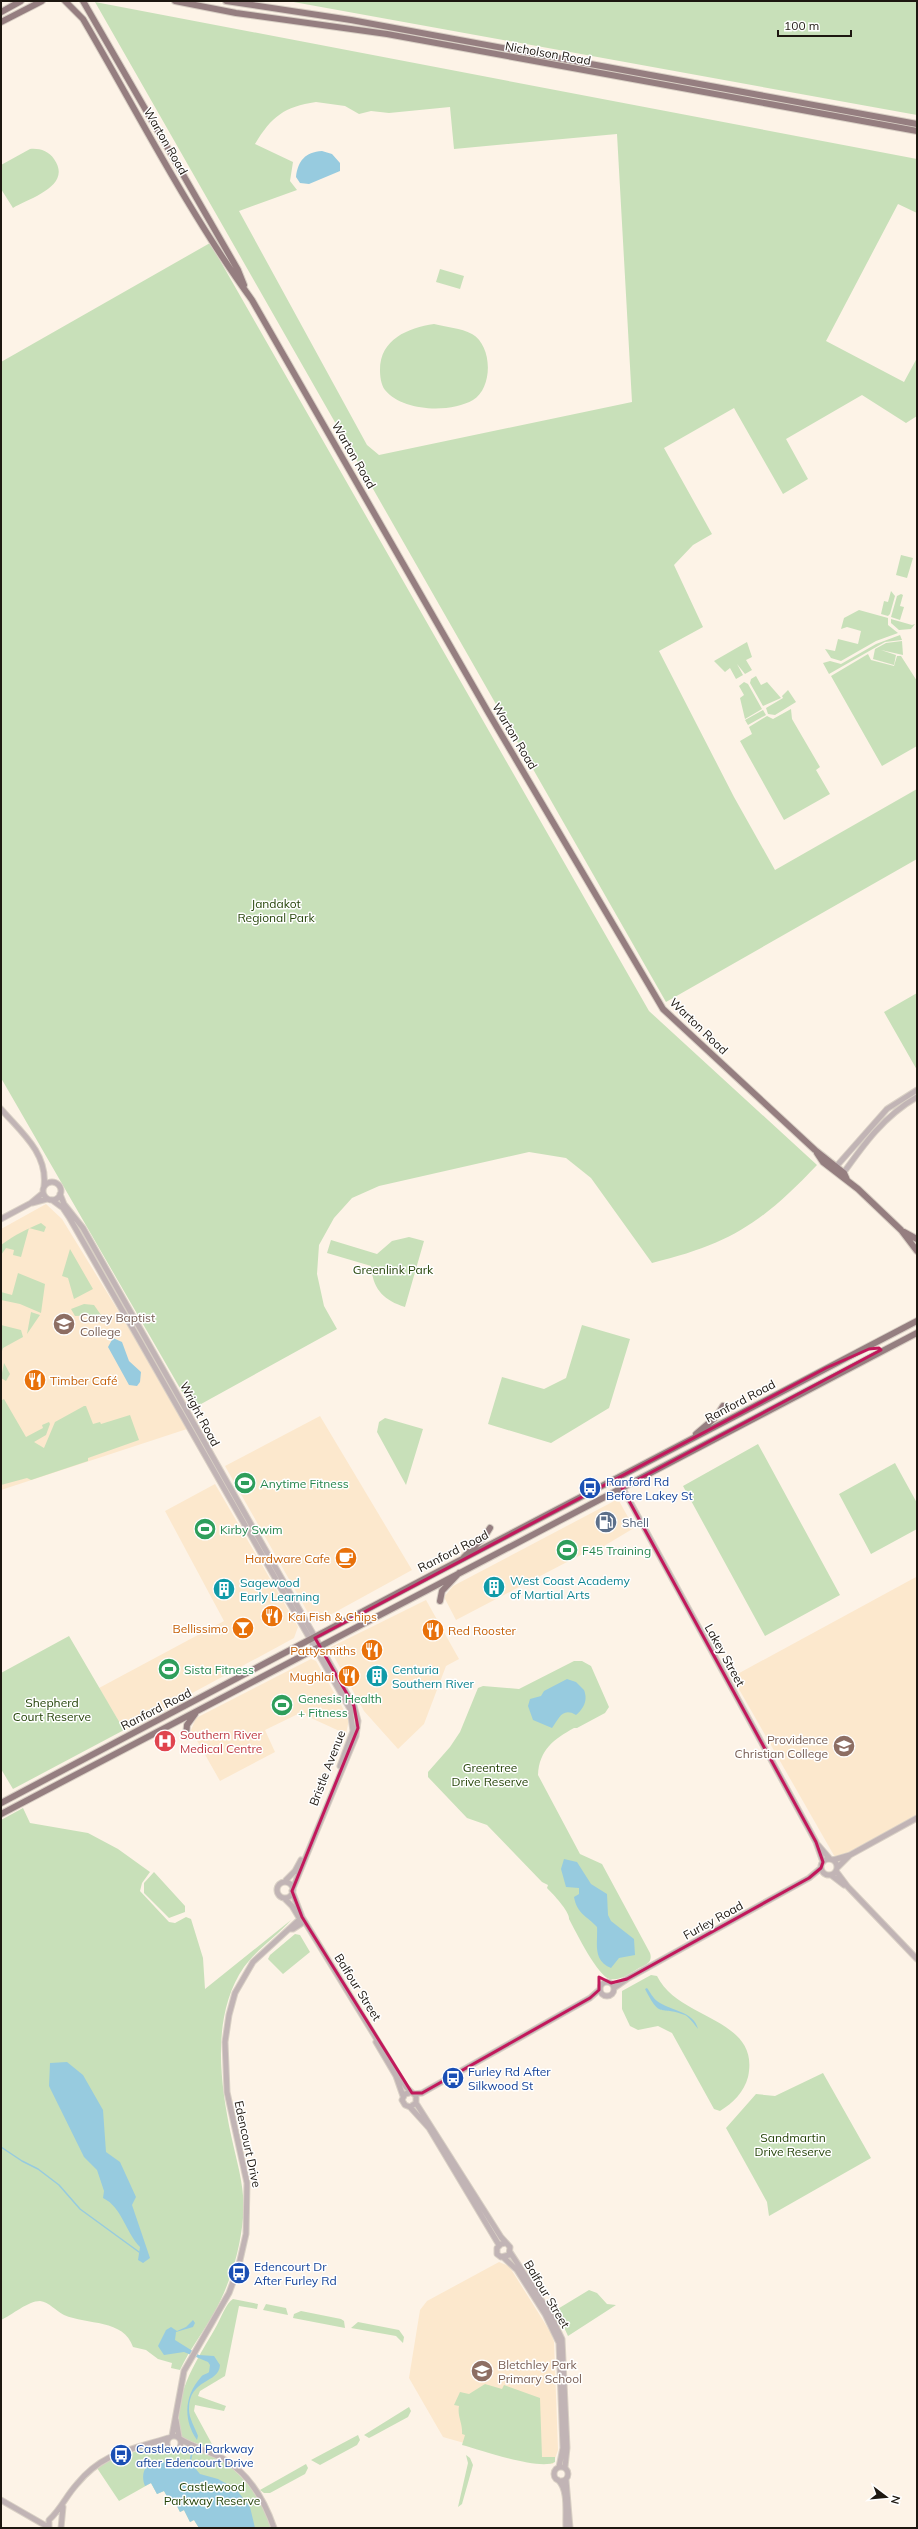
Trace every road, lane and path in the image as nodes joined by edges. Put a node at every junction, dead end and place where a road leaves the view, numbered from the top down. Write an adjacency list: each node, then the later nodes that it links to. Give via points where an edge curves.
1 (21, 1): 7 (main road)
2 (42, 1): 8 (main road)
3 (65, 1): 10 (main road, Warton Road, via 83,19)
4 (83, 1): 9 (main road, Warton Road)
5 (175, 1): 13 (main road, Nicholson Road, via 236,13 387,34)
6 (226, 1): 12 (main road, Nicholson Road, via 351,20)
7 (1, 12)
8 (1, 22)
9 (136, 91): 10 (main road); 11 (main road, Warton Road)
10 (137, 113): 11 (main road); 14 (main road, Warton Road, via 190,206)
11 (152, 119): 14 (main road, Warton Road, via 238,270)
12 (917, 124)
13 (917, 131)
14 (248, 294): 22 (main road, Warton Road, via 488,712 663,1009)
15 (917, 1090): 18 (street)
16 (917, 1097): 19 (street)
17 (2, 1110): 23 (street, Wright Road, via 20,1127)
18 (883, 1113): 19 (street); 20 (street)
19 (888, 1117): 21 (street)
20 (857, 1144): 21 (street); 22 (street)
21 (862, 1148): 24 (street)
22 (835, 1168): 24 (main road, Warton Road)
23 (45, 1173): 25 (street, Wright Road); 26 (street)
24 (842, 1175): 32 (main road, Warton Road)
25 (52, 1182): 26 (street); 28 (street, Wright Road, via 59,1187)
26 (44, 1186): 27 (street)
27 (43, 1193): 29 (street, Wright Road); 30 (street)
28 (60, 1194): 29 (street); 35 (street, Wright Road, via 64,1204 83,1228)
29 (50, 1199): 30 (street); 36 (street, Wright Road, via 66,1211)
30 (31, 1203): 31 (street)
31 (1, 1219)
32 (901, 1230): 33 (main road, Warton Road); 34 (main road, Warton Road)
33 (917, 1240)
34 (917, 1251)
35 (125, 1302): 36 (street); 41 (street, Wright Road)
36 (119, 1304): 42 (street, Wright Road)
37 (917, 1322): 40 (main road, Ranford Road)
38 (917, 1332): 39 (main road, Ranford Road)
39 (881, 1350): 40 (main road, via 876,1347 854,1357); 46 (main road, Ranford Road)
40 (845, 1358): 44 (main road, Ranford Road)
41 (171, 1382): 42 (street); 51 (street, Wright Road)
42 (165, 1385): 51 (street, Wright Road)
43 (723, 1406): 44 (main road, via 716,1417)
44 (692, 1438): 45 (main road, Ranford Road)
45 (616, 1478): 46 (street, Lakey Street); 48 (main road, Ranford Road)
46 (622, 1488): 49 (main road, Ranford Road); 59 (street, Lakey Street)
47 (490, 1528): 48 (main road)
48 (462, 1560): 52 (main road, Ranford Road)
49 (459, 1573): 50 (main road, via 442,1591); 53 (main road, Ranford Road)
50 (440, 1601)
51 (293, 1605): 52 (street, Wright Road)
52 (313, 1639): 53 (street, Wright Road); 56 (main road, Ranford Road)
53 (317, 1647): 54 (main road, Ranford Road); 68 (street, Bristle Avenue, via 350,1709 353,1727 351,1738 302,1858); 70 (street, Bristle Avenue, via 354,1706 358,1728)
54 (199, 1710): 55 (main road, via 187,1724); 57 (main road, Ranford Road)
55 (186, 1736)
56 (1, 1803)
57 (1, 1814)
58 (917, 1818): 60 (street)
59 (816, 1842): 61 (street, Lakey Street); 62 (street, Lakey Street)
60 (850, 1855): 61 (street); 64 (street)
61 (831, 1859): 62 (street); 64 (street, Lakey Street)
62 (823, 1862): 63 (street)
63 (821, 1868): 65 (street); 67 (street, Furley Road)
64 (837, 1869): 66 (street); 69 (street, Lakey Street)
65 (825, 1874): 66 (street, Lakey Street); 67 (street, Furley Road)
66 (831, 1875): 69 (street, Lakey Street)
67 (809, 1878): 74 (street, Furley Road)
68 (286, 1880): 70 (street, Balfour Street); 71 (street, Balfour Street, via 281,1882 278,1888 279,1896)
69 (848, 1887): 73 (street, Lakey Street)
70 (292, 1890): 71 (street); 72 (street, Balfour Street)
71 (285, 1899): 72 (street, Balfour Street)
72 (302, 1920): 80 (street, Balfour Street); 91 (street, Edencourt Drive, via 264,1951 248,1969 235,1993 229,2014 225,2042 227,2092 246,2178 246,2234 238,2269 229,2293 212,2326 189,2360 180,2384)
73 (917, 1959)
74 (627, 1979): 75 (street, Furley Road); 76 (street, Furley Road)
75 (611, 1983): 76 (street); 77 (street, Furley Road, via 602,1983)
76 (614, 1988): 78 (street, Furley Road, via 612,1995)
77 (599, 1990): 78 (street); 79 (street, Furley Road)
78 (603, 1996): 79 (street, Furley Road)
79 (590, 1998): 82 (street, Furley Road)
80 (364, 2021): 81 (street, Balfour Street); 83 (street, Balfour Street, via 396,2076)
81 (412, 2093): 82 (street, Furley Road); 83 (street); 84 (street, Balfour Street)
82 (422, 2093): 84 (street, Furley Road)
83 (403, 2096): 85 (street, Balfour Street, via 404,2103)
84 (416, 2101): 85 (street); 86 (street, Balfour Street)
85 (410, 2107): 86 (street, Balfour Street, via 429,2128)
86 (458, 2171): 87 (street, Balfour Street); 88 (street, Balfour Street)
87 (505, 2243): 88 (street); 89 (street, Balfour Street, via 510,2247)
88 (499, 2245): 90 (street, Balfour Street, via 497,2252)
89 (510, 2252): 90 (street, Balfour Street); 99 (street, Balfour Street, via 549,2312 562,2339 567,2448)
90 (503, 2257): 98 (street, Balfour Street, via 517,2270 545,2314 558,2343 562,2448)
91 (175, 2417): 92 (street, Edencourt Drive); 93 (street, Edencourt Drive)
92 (170, 2437): 93 (street); 94 (street); 95 (street, Edencourt Drive)
93 (179, 2438): 96 (street); 97 (street, Edencourt Drive)
94 (156, 2443): 95 (street); 103 (street, via 130,2448 101,2460 76,2485)
95 (168, 2446): 97 (street, via 173,2450)
96 (192, 2446): 97 (street); 109 (street, via 223,2459 243,2474 262,2500)
97 (179, 2448)
98 (559, 2467): 99 (street); 100 (street, Balfour Street, via 554,2473)
99 (565, 2468): 101 (street, Balfour Street, via 569,2473)
100 (558, 2480): 101 (street); 110 (street, Balfour Street, via 564,2494)
101 (566, 2480): 111 (street, Balfour Street)
102 (1, 2500): 104 (street)
103 (63, 2506): 105 (street); 106 (street)
104 (34, 2517): 105 (street); 107 (street)
105 (52, 2518): 106 (street); 107 (street)
106 (61, 2520): 108 (street)
107 (48, 2527)
108 (61, 2528)
109 (274, 2528)
110 (566, 2528)
111 (570, 2528)

